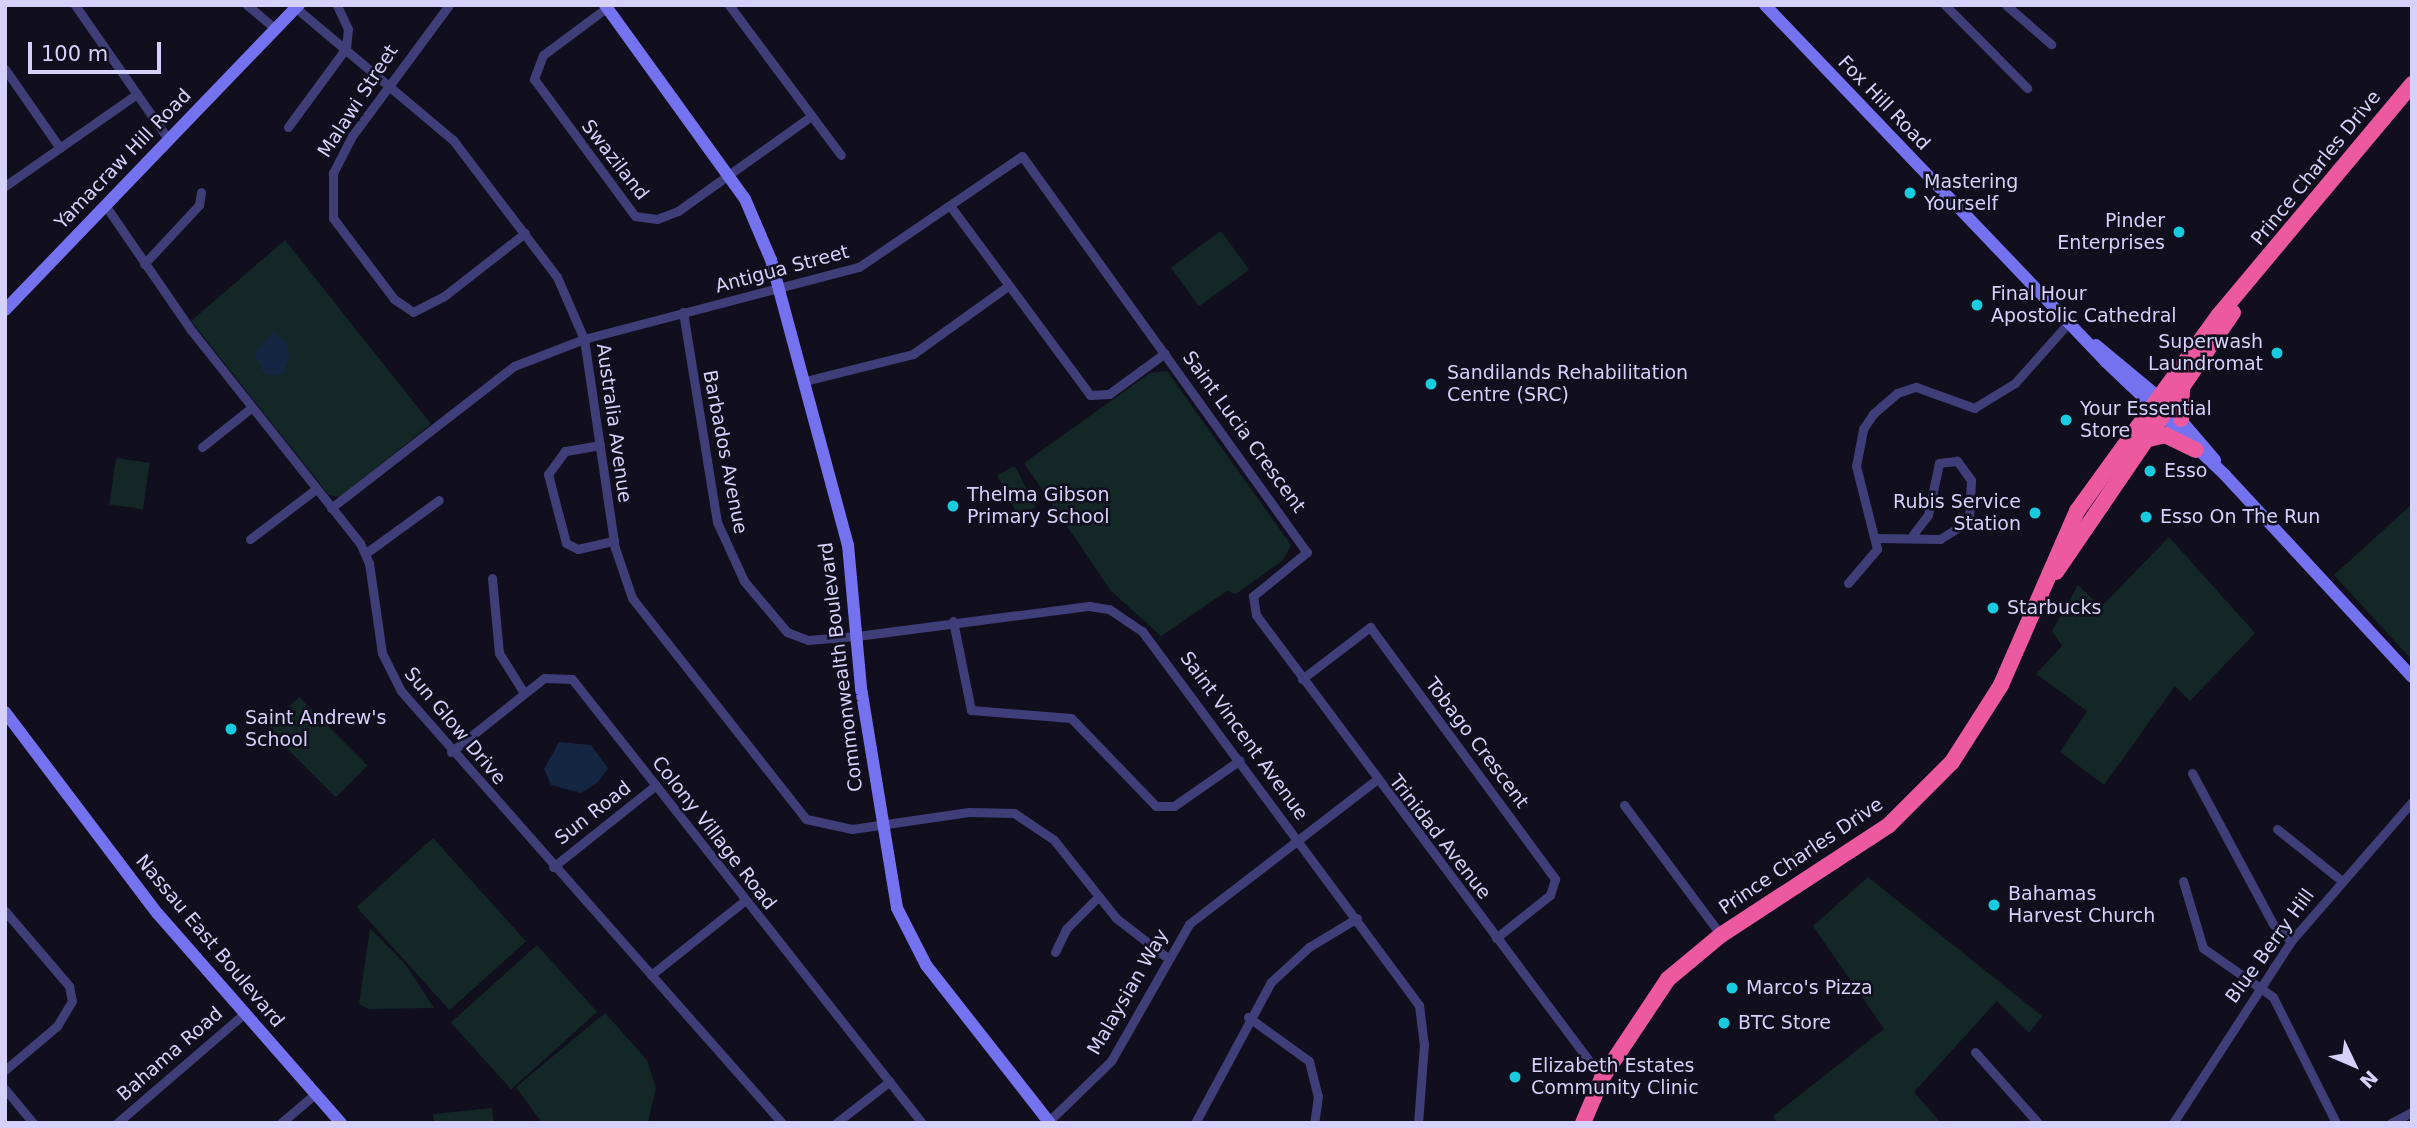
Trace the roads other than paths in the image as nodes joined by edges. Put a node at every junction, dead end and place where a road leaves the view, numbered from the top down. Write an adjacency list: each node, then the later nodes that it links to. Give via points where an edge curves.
1 (75, 5): 18 (street)
2 (247, 5): 11 (street)
3 (337, 5): 13 (street, via 348,29)
4 (449, 5): 15 (street, Malawi Street)
5 (729, 5): 19 (street)
6 (1765, 5): 36 (street, Fox Hill Road)
7 (1945, 5): 17 (street)
8 (2006, 5): 12 (street)
9 (607, 6): 24 (street, Commonwealth Boulevard); 24 (street, Swaziland, via 537,62 538,88 635,216 667,216)
10 (297, 7): 11 (street, Yamacraw Hill Road); 13 (street, Australia Avenue)
11 (276, 29): 21 (street, Yamacraw Hill Road)
12 (2051, 44)
13 (346, 48): 15 (street, Australia Avenue); 20 (street)
14 (5, 69): 22 (street)
15 (388, 83): 29 (street, Australia Avenue, via 453,140); 29 (street, Malawi Street, via 339,161 330,198 339,229 394,299 407,310 426,308)
16 (2412, 84): 31 (highway, Prince Charles Drive)
17 (2026, 88)
18 (137, 94): 21 (street); 22 (street)
19 (811, 116): 23 (street); 24 (street, Swaziland)
20 (288, 127)
21 (168, 139): 27 (street, Yamacraw Hill Road)
22 (60, 148): 25 (street)
23 (841, 155)
24 (730, 177): 33 (street, Commonwealth Boulevard, via 759,226)
25 (5, 186)
26 (201, 192): 30 (street, via 199,205)
27 (105, 205): 30 (street, Sun Glow Drive); 34 (street, Yamacraw Hill Road)
28 (951, 207): 32 (street, Saint Lucia Crescent); 33 (street, Antigua Street, via 882,256); 38 (street, Antigua Street, via 1022,156)
29 (525, 233): 37 (street, Australia Avenue, via 558,277)
30 (144, 264): 42 (street, Sun Glow Drive)
31 (2254, 278): 39 (highway, Prince Charles Drive); 41 (highway, Prince Charles Drive)
32 (1008, 286): 38 (street, Saint Lucia Crescent, via 1090,395 1109,394); 40 (street, via 913,354)
33 (780, 292): 35 (street, Antigua Street); 40 (street, Commonwealth Boulevard)
34 (5, 310)
35 (683, 312): 37 (street, Antigua Street); 62 (street, Barbados Avenue, via 727,554 787,632 808,640)
36 (2071, 320): 41 (street, Fox Hill Road); 53 (street, via 2015,383 1974,408 1916,387 1897,393 1873,414 1860,438 1856,466)
37 (584, 339): 45 (street, Australia Avenue); 51 (street, Antigua Street, via 514,366)
38 (1165, 354): 59 (street, Saint Lucia Crescent, via 1307,552 1253,596)
39 (2186, 378): 41 (highway, Prince Charles Drive); 43 (highway)
40 (805, 382): 62 (street, Commonwealth Boulevard, via 848,545)
41 (2159, 404): 43 (street, Fox Hill Road); 44 (highway, Prince Charles Drive); 47 (street, Fox Hill Road); 60 (highway, Prince Charles Drive, via 2077,512)
42 (251, 408): 46 (street); 49 (street, Sun Glow Drive)
43 (2181, 419): 48 (street, Fox Hill Road)
44 (2139, 443): 47 (highway, via 2165,435); 60 (highway, Prince Charles Drive)
45 (600, 445): 55 (street, Australia Avenue); 55 (street, via 565,451 548,474 566,543 579,549)
46 (202, 447)
47 (2196, 450): 48 (street, Fox Hill Road)
48 (2225, 474): 63 (street, Fox Hill Road)
49 (316, 489): 51 (street, Sun Glow Drive); 54 (street)
50 (439, 499): 56 (street)
51 (331, 508): 56 (street, Sun Glow Drive)
52 (1913, 534): 52 (street, via 1928,515 1939,463 1957,461 1971,480 1969,521 1940,539); 53 (street)
53 (1878, 538): 58 (street, via 1874,559)
54 (250, 539)
55 (614, 541): 74 (street, Australia Avenue, via 632,598 660,640 806,819 836,828)
56 (366, 553): 67 (street, Sun Glow Drive, via 389,674)
57 (492, 578): 65 (street, via 499,653)
58 (1848, 583)
59 (1256, 615): 64 (street, Trinidad Avenue)
60 (2030, 615): 84 (highway, Prince Charles Drive, via 1981,721 1935,781 1889,824)
61 (953, 621): 62 (street, Saint Vincent Avenue); 68 (street, Saint Vincent Avenue, via 1089,606 1109,609 1154,643); 68 (street, via 971,710 1071,718 1156,806 1174,806)
62 (857, 636): 74 (street, Commonwealth Boulevard)
63 (2412, 677)
64 (1303, 679): 70 (street, Trinidad Avenue); 85 (street, Tobago Crescent, via 1370,627 1555,879 1550,895)
65 (524, 693): 67 (street, Colony Village Road); 71 (street, Colony Village Road, via 551,676 572,679)
66 (5, 712): 91 (street, Nassau East Boulevard, via 158,914)
67 (451, 752): 77 (street, Sun Glow Drive)
68 (1240, 761): 76 (street, Saint Vincent Avenue)
69 (2192, 773): 86 (street, via 2273,924)
70 (1375, 781): 76 (street, Malaysian Way); 85 (street, Trinidad Avenue)
71 (655, 786): 77 (street, Sun Road); 81 (street, Colony Village Road)
72 (2412, 802): 78 (street, Blue Berry Hill)
73 (1624, 805): 84 (street)
74 (879, 825): 80 (street, Australia Avenue, via 1014,813 1054,840); 100 (street, Commonwealth Boulevard, via 908,935)
75 (2277, 829): 78 (street)
76 (1296, 838): 83 (street, Saint Vincent Avenue); 88 (street, Malaysian Way, via 1211,901)
77 (553, 867): 89 (street, Sun Glow Drive)
78 (2341, 880): 86 (street, Blue Berry Hill)
79 (2183, 881): 90 (street, via 2203,948 2237,977)
80 (1098, 897): 87 (street, via 1066,929); 88 (street, Australia Avenue, via 1135,936)
81 (744, 901): 89 (street); 96 (street, Colony Village Road)
82 (5, 911): 94 (street, via 69,986 72,1001 57,1026)
83 (1357, 918): 92 (street, via 1286,966); 110 (street, Saint Vincent Avenue, via 1419,1005 1424,1044)
84 (1721, 935): 95 (highway, Prince Charles Drive, via 1668,979)
85 (1496, 939): 95 (street, Trinidad Avenue)
86 (2291, 941): 90 (street, Blue Berry Hill)
87 (1055, 952)
88 (1165, 956): 100 (street, Malaysian Way, via 1111,1061)
89 (651, 975): 105 (street, Sun Glow Drive)
90 (2260, 985): 113 (street, Blue Berry Hill); 114 (street, via 2273,997)
91 (246, 1012): 98 (street, Nassau East Boulevard); 102 (street, Bahama Road)
92 (1248, 1017): 108 (street); 109 (street, via 1309,1060 1318,1096)
93 (1975, 1052): 112 (street)
94 (5, 1070)
95 (1601, 1077): 111 (highway, Prince Charles Drive)
96 (890, 1081): 106 (street); 107 (street, Colony Village Road)
97 (5, 1089): 101 (street)
98 (315, 1094): 103 (street); 104 (street, Nassau East Boulevard)
99 (2412, 1112): 115 (street)
100 (1049, 1122)
101 (33, 1123)
102 (117, 1123)
103 (281, 1123)
104 (341, 1123)
105 (782, 1123)
106 (836, 1123)
107 (922, 1123)
108 (1195, 1123)
109 (1314, 1123)
110 (1418, 1123)
111 (1583, 1123)
112 (2038, 1123)
113 (2173, 1123)
114 (2336, 1123)
115 (2391, 1123)

